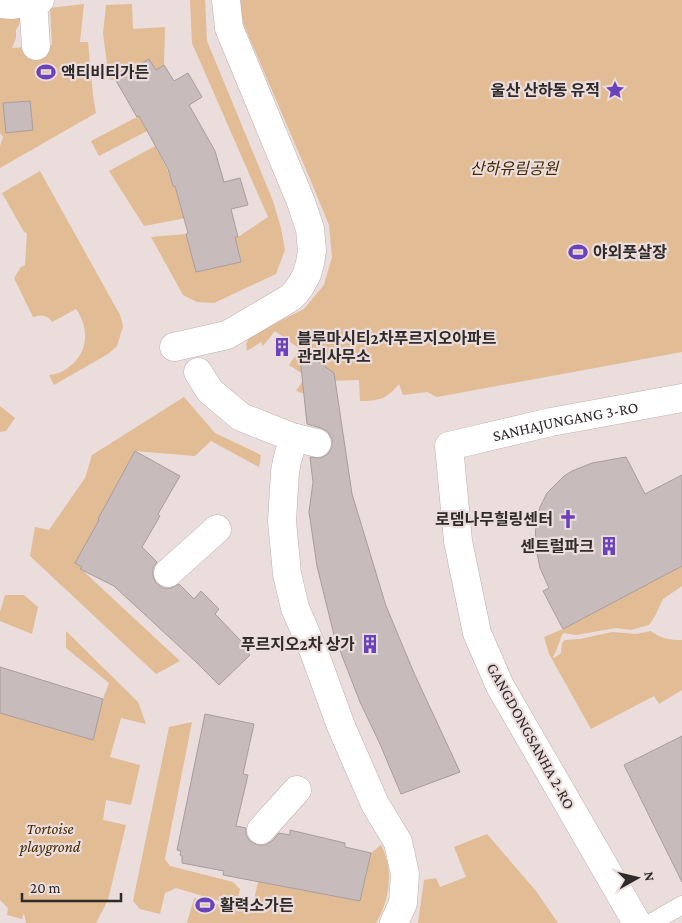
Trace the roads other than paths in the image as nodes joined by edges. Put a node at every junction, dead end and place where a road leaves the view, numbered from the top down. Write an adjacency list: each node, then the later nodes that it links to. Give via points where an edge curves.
1 (36, 0): 3 (street); 4 (street)
2 (226, 0): 5 (street, via 229,28 301,202 310,229 312,251 302,285 290,298 227,335)
3 (0, 4)
4 (36, 46)
5 (174, 346)
6 (198, 372): 14 (street, via 210,391 241,417 302,441 287,461 282,521 287,574 295,608 350,748 375,804 398,842 405,874 403,903)
7 (682, 398): 8 (street, SANHAJUNGANG 3-RO, via 551,422)
8 (448, 446): 15 (street, GANGDONGSANHA 2-RO, via 458,541 477,633 500,686)
9 (218, 529): 10 (street)
10 (168, 572)
11 (297, 790): 12 (street)
12 (261, 830)
13 (682, 905): 16 (lane)
14 (394, 923)
15 (637, 923)
16 (651, 923)

